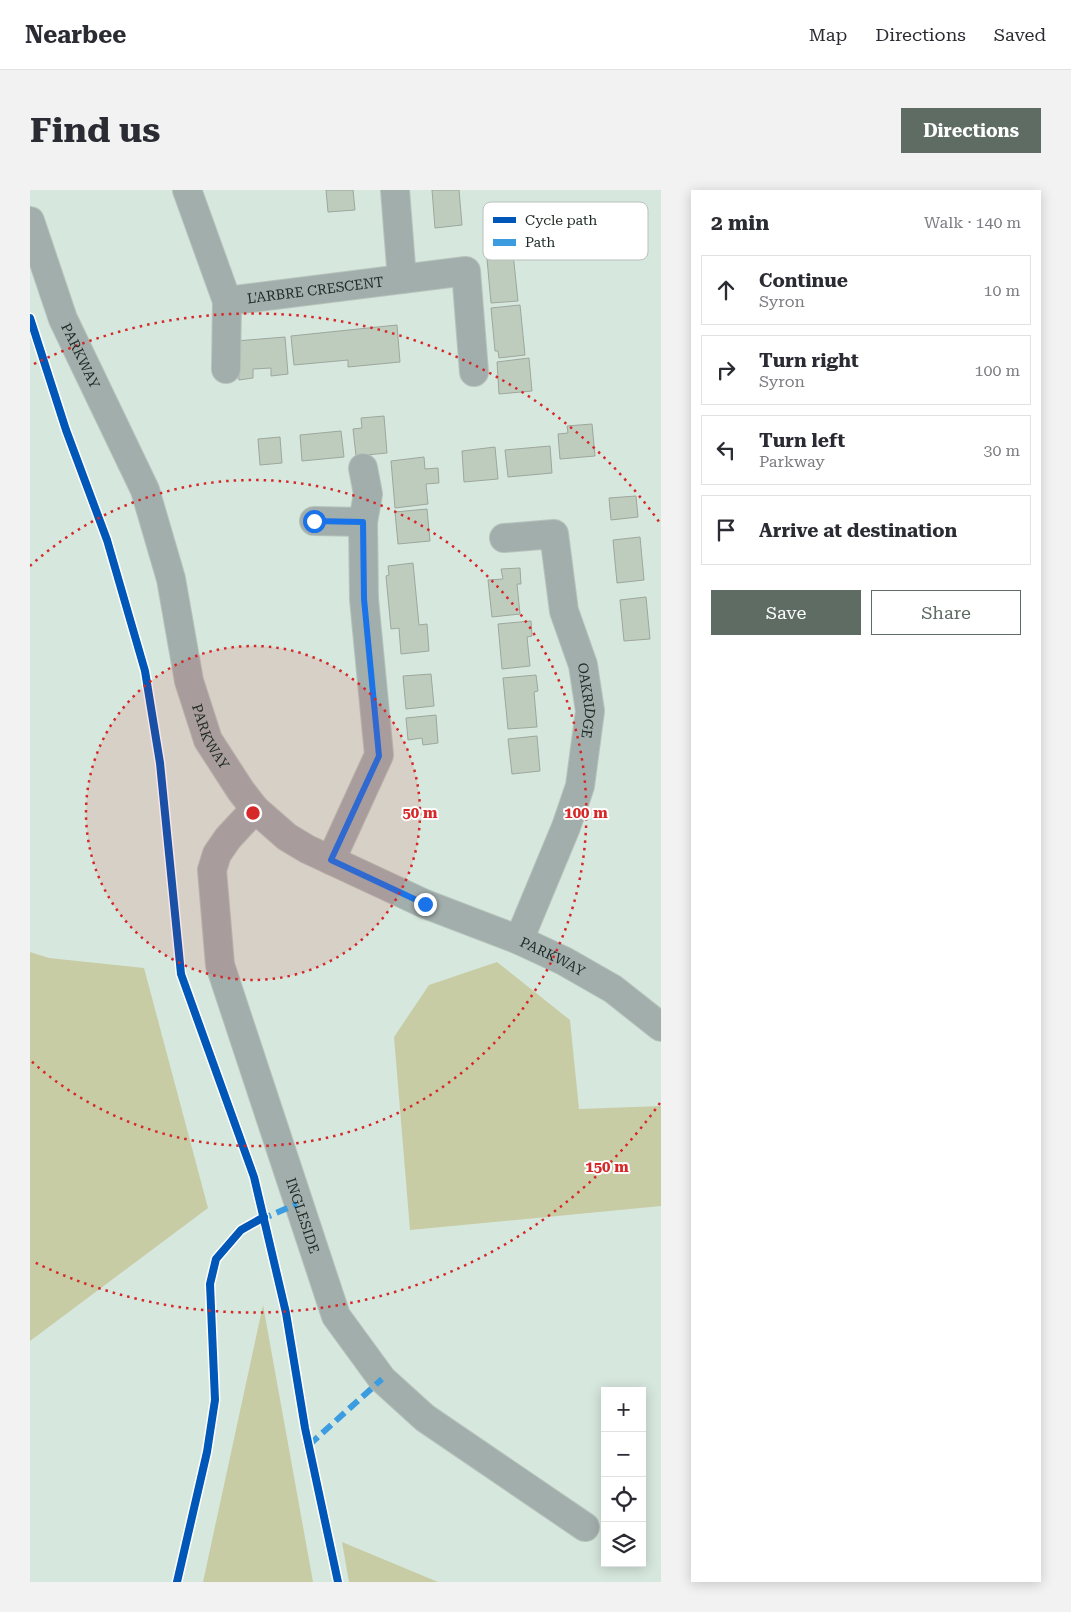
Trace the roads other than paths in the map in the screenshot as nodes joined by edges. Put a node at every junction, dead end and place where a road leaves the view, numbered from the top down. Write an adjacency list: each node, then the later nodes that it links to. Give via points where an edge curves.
1 (188, 190): 5 (street, L'ARBRE CRESCENT)
2 (395, 190): 4 (street, L'ARBRE CRESCENT)
3 (30, 221): 12 (street, PARKWAY, via 63,318 146,490 171,579 189,681 208,740)
4 (402, 279): 5 (street, L'ARBRE CRESCENT); 7 (street, L'ARBRE CRESCENT, via 466,271)
5 (227, 300): 6 (street, L'ARBRE CRESCENT)
6 (226, 369)
7 (474, 372)
8 (363, 468): 10 (street, via 368,494)
9 (314, 521): 10 (street)
10 (363, 522): 13 (street, via 364,599 379,756)
11 (504, 538): 14 (street, OAKRIDGE, via 554,534 564,611 583,665 590,711 580,786)
12 (255, 809): 13 (street, PARKWAY, via 287,837); 16 (street, INGLESIDE, via 228,838 217,854 212,870 220,965 336,1316 382,1379 425,1418)
13 (331, 860): 14 (street, PARKWAY, via 425,904)
14 (519, 940): 15 (street, PARKWAY, via 613,989)
15 (661, 1026)
16 (585, 1527)

